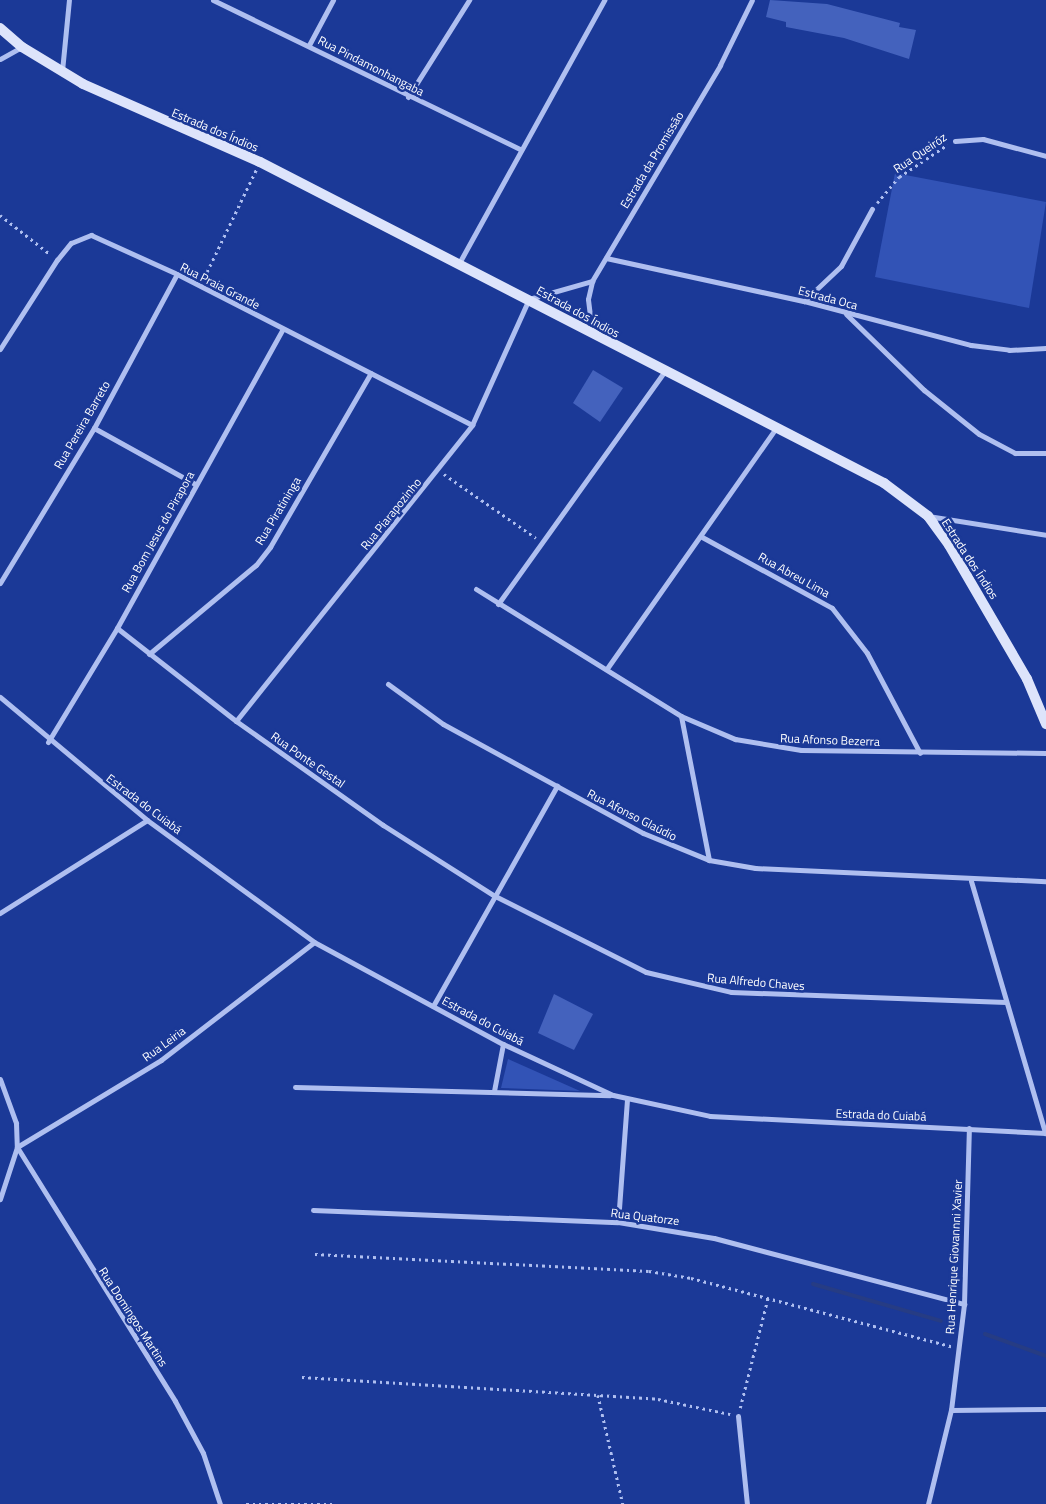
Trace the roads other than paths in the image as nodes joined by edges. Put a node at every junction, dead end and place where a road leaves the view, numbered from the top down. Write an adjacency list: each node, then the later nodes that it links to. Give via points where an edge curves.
1 (69, 0): 11 (street)
2 (213, 0): 8 (street, Rua Pindamonhangaba)
3 (333, 0): 8 (street)
4 (469, 0): 12 (street)
5 (604, 0): 14 (street)
6 (752, 0): 17 (street, Estrada da Promissão, via 720,65)
7 (0, 28): 9 (street, Estrada dos Índios)
8 (309, 45): 12 (street, Rua Pindamonhangaba)
9 (22, 47): 10 (street); 11 (street, Estrada dos Índios)
10 (0, 58)
11 (62, 70): 18 (street, Estrada dos Índios, via 203,141 260,162)
12 (408, 97): 14 (street, Rua Pindamonhangaba)
13 (955, 141): 15 (street, Rua Queiróz, via 983,139)
14 (520, 149): 18 (street)
15 (1046, 156)
16 (872, 209): 22 (street, via 841,266)
17 (606, 258): 20 (street, Estrada da Promissão); 22 (street, Estrada Oca)
18 (458, 265): 21 (street, Estrada dos Índios)
19 (177, 274): 24 (street, Rua Praia Grande); 27 (street, Rua Praia Grande, via 90,236 71,243); 31 (street, Rua Pereira Barreto)
20 (592, 281): 21 (street); 25 (street, Estrada da Promissão, via 588,299)
21 (529, 299): 25 (street, Estrada dos Índios); 30 (street, Rua Piarapozinho)
22 (804, 301): 23 (street, Estrada Oca)
23 (846, 314): 26 (street, Estrada Oca, via 971,345 1009,350); 33 (street, via 924,390 979,434 1015,453)
24 (283, 329): 29 (street, Rua Praia Grande); 34 (street, Rua Bom Jesus do Pirapora)
25 (593, 334): 28 (street, Estrada dos Índios)
26 (1046, 348)
27 (0, 349)
28 (664, 372): 32 (street, Estrada dos Índios); 40 (street)
29 (371, 373): 30 (street, Rua Praia Grande); 42 (street, Rua Piratininga, via 261,559)
30 (472, 425): 47 (street, Rua Piarapozinho)
31 (94, 428): 34 (street); 38 (street, Rua Pereira Barreto)
32 (776, 428): 35 (street, Estrada dos Índios, via 854,465); 37 (street)
33 (1046, 453)
34 (195, 484): 41 (street, Rua Bom Jesus do Pirapora)
35 (928, 516): 36 (street); 48 (street, Estrada dos Índios, via 996,623)
36 (1046, 534)
37 (702, 537): 43 (street); 50 (street, Rua Abreu Lima, via 832,608 867,653)
38 (0, 583)
39 (476, 589): 40 (street, Rua Afonso Bezerra)
40 (498, 604): 43 (street, Rua Afonso Bezerra)
41 (117, 628): 42 (street, Rua Ponte Gestal); 49 (street, Rua Bom Jesus do Pirapora)
42 (150, 654): 47 (street, Rua Ponte Gestal)
43 (608, 667): 46 (street, Rua Afonso Bezerra)
44 (388, 684): 52 (street, Rua Afonso Glaúdio, via 443,724)
45 (0, 697): 49 (street, Estrada do Cuiabá)
46 (681, 716): 50 (street, Rua Afonso Bezerra, via 735,739 779,748); 54 (street)
47 (236, 721): 57 (street, Rua Ponte Gestal, via 383,825)
48 (1046, 724)
49 (48, 742): 53 (street, Estrada do Cuiabá)
50 (920, 753): 51 (street, Rua Afonso Bezerra)
51 (1046, 753)
52 (557, 786): 54 (street, Rua Afonso Glaúdio, via 643,833); 57 (street)
53 (147, 820): 58 (street); 59 (street, Estrada do Cuiabá)
54 (710, 860): 55 (street, Rua Afonso Glaúdio, via 755,868)
55 (971, 881): 56 (street, Rua Afonso Glaúdio); 60 (street)
56 (1046, 881)
57 (495, 896): 60 (street, Rua Alfredo Chaves, via 646,972 699,987 819,997); 61 (street)
58 (0, 913)
59 (314, 942): 61 (street, Estrada do Cuiabá); 70 (street, Rua Leiria, via 161,1060)
60 (1006, 1002): 69 (street)
61 (433, 1006): 62 (street, Estrada do Cuiabá)
62 (502, 1044): 65 (street); 66 (street, Estrada do Cuiabá)
63 (0, 1079): 70 (street, via 16,1124)
64 (295, 1087): 65 (street)
65 (494, 1091): 66 (street)
66 (613, 1095): 67 (street, Estrada do Cuiabá)
67 (627, 1099): 68 (street, Estrada do Cuiabá, via 710,1116); 73 (street)
68 (969, 1128): 69 (street, Estrada do Cuiabá); 74 (street, Rua Henrique Giovannni Xavier)
69 (1046, 1133)
70 (17, 1147): 71 (street); 78 (street, Rua Domingos Martins, via 176,1401 203,1453)
71 (0, 1199)
72 (313, 1210): 73 (street, Rua Quatorze)
73 (618, 1222): 74 (street, Rua Quatorze, via 714,1238)
74 (964, 1304): 76 (street, Rua Henrique Giovannni Xavier)
75 (1046, 1409): 76 (street)
76 (951, 1410): 80 (street, Rua Henrique Giovannni Xavier)
77 (738, 1416): 79 (street)
78 (220, 1504)
79 (748, 1504)
80 (928, 1504)

